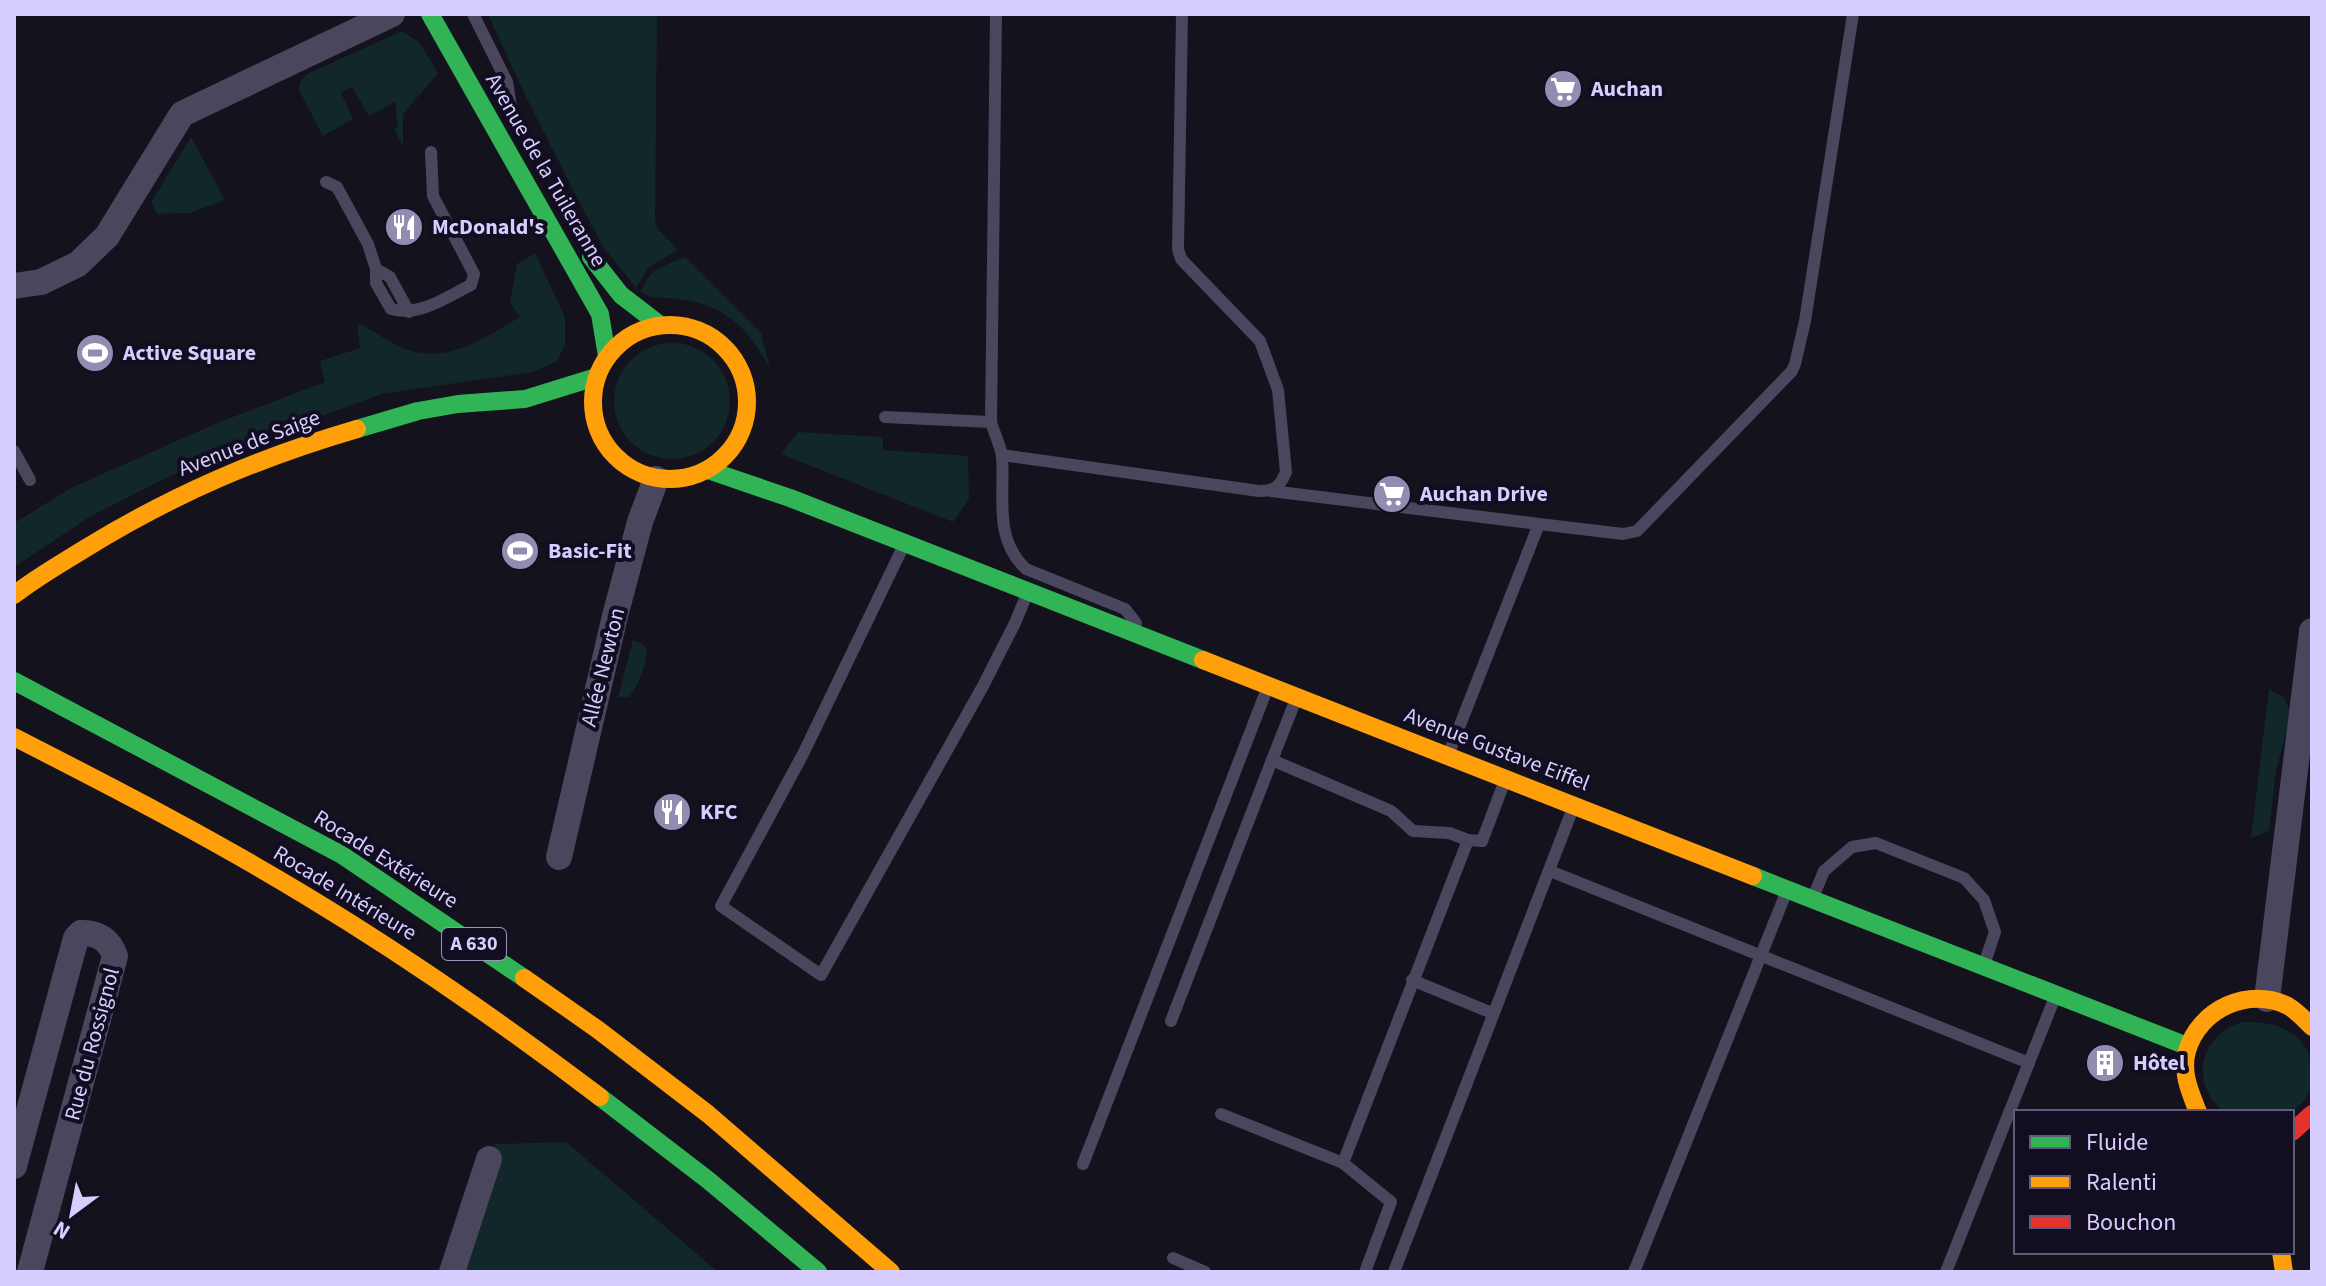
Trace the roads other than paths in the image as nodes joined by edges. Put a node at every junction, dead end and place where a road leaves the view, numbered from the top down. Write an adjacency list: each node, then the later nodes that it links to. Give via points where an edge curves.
1 (392, 14): 12 (street, via 182,114 107,236 78,264 41,282)
2 (430, 14): 14 (main road, Avenue de la Tuileranne, via 600,314)
3 (996, 14): 20 (lane)
4 (1182, 14): 28 (lane, via 1178,249 1181,259 1260,341 1268,358 1278,390 1286,472)
5 (1853, 14): 30 (lane, via 1805,321 1792,371 1637,531)
6 (458, 18): 7 (street, via 465,56); 8 (lane, via 507,82)
7 (490, 83): 8 (main road, Avenue de la Tuileranne)
8 (517, 130)
9 (431, 152): 10 (lane, via 433,196 474,274 471,285 418,311 391,309 376,283 368,244 337,187)
10 (326, 182)
11 (583, 242): 13 (main road, Avenue de la Tuileranne, via 606,282)
12 (14, 286)
13 (660, 325): 14 (main road, via 621,341); 22 (main road, via 683,325 724,346 746,387)
14 (607, 356): 15 (main road)
15 (596, 377): 16 (main road, Avenue de Saige); 21 (main road, via 592,401)
16 (525, 399): 17 (main road, Avenue de Saige); 33 (main road, Avenue de Saige, via 418,411 229,472 143,513)
17 (550, 408)
18 (885, 417): 20 (lane)
19 (576, 419): 21 (main road)
20 (991, 422): 24 (lane)
21 (597, 431): 26 (main road, via 611,453)
22 (741, 433): 25 (main road, via 729,453); 29 (main road, Avenue Gustave Eiffel, via 757,461)
23 (14, 451): 27 (lane)
24 (1002, 455): 28 (lane); 35 (lane, via 1005,540 1018,561 1026,569 1125,609)
25 (708, 470): 26 (main road, via 683,479); 29 (main road, Avenue Gustave Eiffel)
26 (656, 479): 45 (street, Allée Newton, via 615,616)
27 (30, 480)
28 (1271, 491): 30 (lane)
29 (790, 498): 31 (main road, Avenue Gustave Eiffel)
30 (1539, 524): 40 (lane)
31 (905, 543): 32 (main road, Avenue Gustave Eiffel); 32 (lane, via 803,754 721,906 821,975 983,686)
32 (1028, 591): 35 (main road, Avenue Gustave Eiffel)
33 (14, 595)
34 (2312, 631): 53 (street)
35 (1148, 638): 37 (main road, Avenue Gustave Eiffel)
36 (14, 681): 71 (main road, Rocade Extérieure / A 630, via 342,855 470,941 708,1114)
37 (1269, 685): 38 (main road, Avenue Gustave Eiffel); 65 (lane)
38 (1297, 696): 40 (main road, Avenue Gustave Eiffel); 41 (lane)
39 (14, 737): 70 (main road, Rocade Intérieure / A 630, via 276,878 416,965 650,1134)
40 (1448, 756): 42 (main road, Avenue Gustave Eiffel)
41 (1272, 760): 44 (lane, via 1391,811 1413,831); 55 (lane)
42 (1506, 778): 43 (main road, Avenue Gustave Eiffel); 44 (lane, via 1482,841)
43 (1574, 805): 46 (lane); 47 (main road, Avenue Gustave Eiffel)
44 (1468, 840): 51 (lane)
45 (559, 857)
46 (1550, 871): 49 (lane); 54 (lane)
47 (1788, 889): 48 (main road, Avenue Gustave Eiffel); 49 (lane)
48 (1812, 898): 50 (main road, Avenue Gustave Eiffel); 50 (lane, via 1824,871 1852,847 1876,843 1964,878 1984,900 1995,932)
49 (1761, 956): 58 (lane); 75 (lane)
50 (1984, 965): 52 (main road, Avenue Gustave Eiffel)
51 (1412, 980): 54 (lane); 64 (lane)
52 (2056, 994): 57 (main road, Avenue Gustave Eiffel); 58 (lane)
53 (2267, 999): 56 (main road, via 2289,1006); 57 (main road, via 2247,998 2210,1014)
54 (1492, 1013): 74 (lane)
55 (1171, 1021)
56 (2312, 1027)
57 (2187, 1046): 59 (main road, via 2183,1071)
58 (2029, 1063): 76 (lane)
59 (2197, 1110)
60 (1221, 1114): 64 (lane)
61 (2312, 1114): 62 (main road)
62 (2294, 1130)
63 (489, 1159): 69 (street)
64 (1343, 1163): 73 (lane, via 1391,1202)
65 (1083, 1164)
66 (14, 1166): 68 (street, Rue du Rossignol, via 76,938 96,934 115,956)
67 (1173, 1258): 72 (lane)
68 (30, 1272)
69 (452, 1272)
70 (818, 1272)
71 (891, 1272)
72 (1205, 1272)
73 (1365, 1272)
74 (1394, 1272)
75 (1634, 1272)
76 (1946, 1272)

